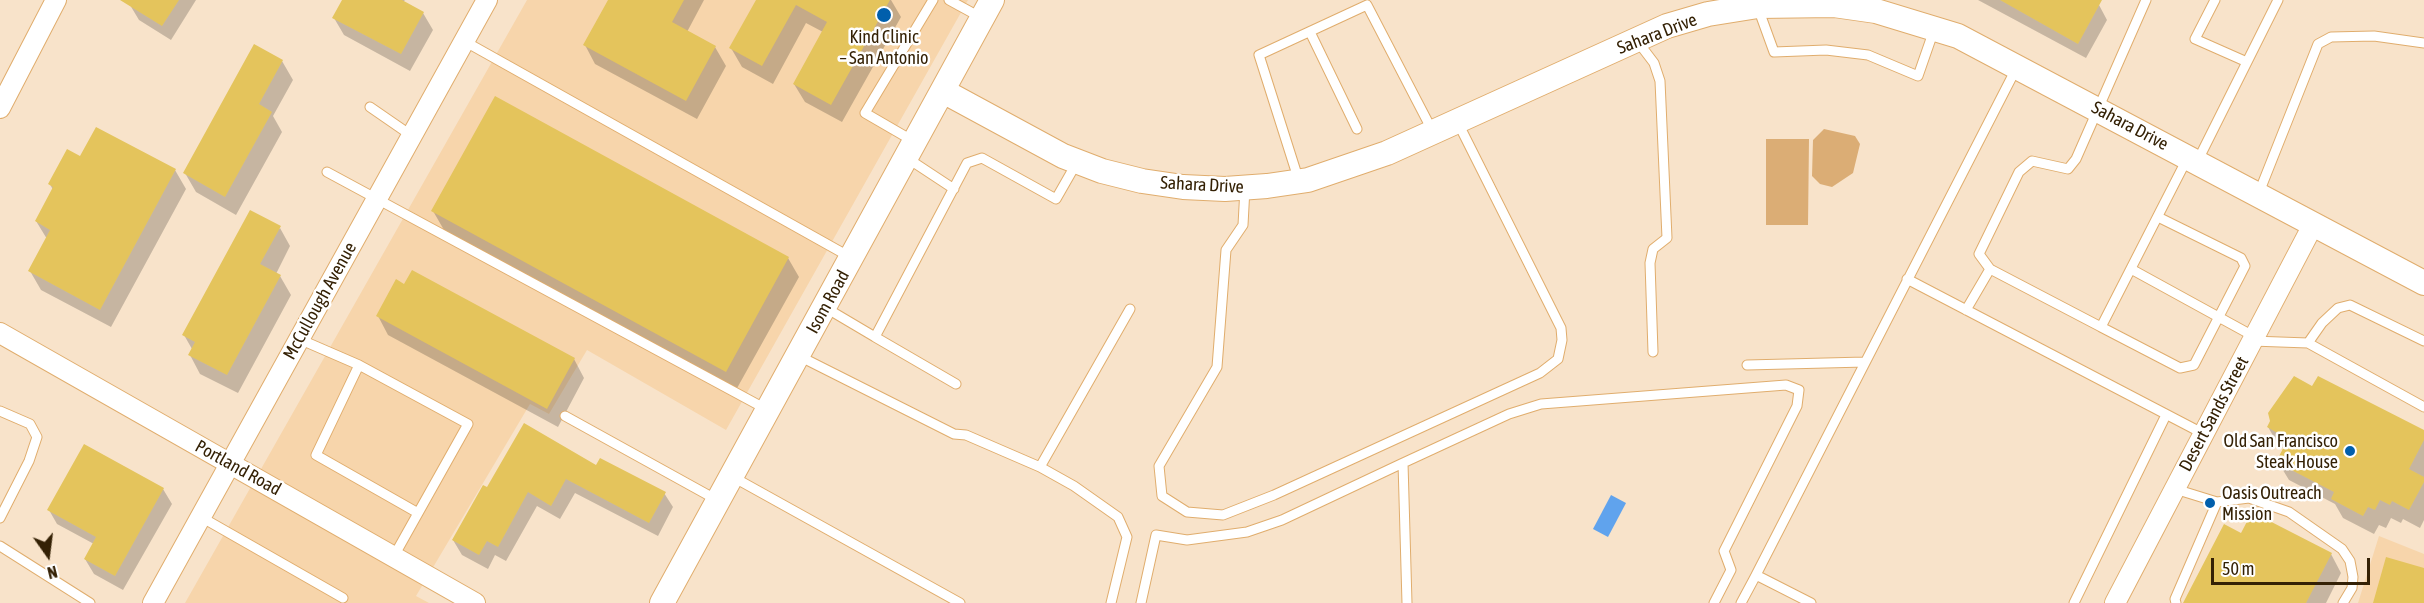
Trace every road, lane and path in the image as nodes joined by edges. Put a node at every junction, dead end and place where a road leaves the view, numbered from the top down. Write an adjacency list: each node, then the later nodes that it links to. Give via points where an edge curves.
1 (56, 0): 21 (street)
2 (487, 0): 15 (street, McCullough Avenue)
3 (933, 0): 27 (lane, via 865,114)
4 (949, 0): 11 (lane)
5 (2146, 0): 22 (lane)
6 (2215, 0): 17 (lane, via 2195,39)
7 (2278, 0): 17 (lane)
8 (1799, 2): 10 (street, Sahara Drive); 12 (street, Sahara Drive, via 1876,11)
9 (1724, 5): 10 (street, Sahara Drive); 14 (street, Sahara Drive)
10 (1758, 6): 12 (lane, via 1774,52 1826,50 1859,54 1918,76)
11 (987, 9): 19 (street, Isom Road)
12 (1935, 28): 18 (street, Sahara Drive)
13 (1310, 32): 24 (lane); 25 (lane, via 1367,5); 31 (lane, via 1259,56)
14 (1637, 40): 23 (street, Sahara Drive); 54 (lane, via 1654,63 1661,115 1667,238 1653,249 1650,263)
15 (464, 41): 26 (street, McCullough Avenue); 38 (lane)
16 (2424, 43): 34 (lane, via 2374,36 2331,37 2319,44)
17 (2247, 62): 28 (lane)
18 (2018, 66): 22 (street, Sahara Drive); 41 (lane)
19 (943, 91): 27 (street, Isom Road); 29 (street, Sahara Drive)
20 (370, 106): 26 (lane)
21 (0, 108)
22 (2098, 109): 28 (street, Sahara Drive); 39 (lane, via 2068,169 2032,161 2019,171 1979,254)
23 (1457, 121): 25 (street, Sahara Drive); 32 (lane, via 1561,328 1558,359 1540,373 1274,495 1223,515 1187,512 1162,495 1159,466 1217,367 1226,250 1243,225)
24 (1357, 129)
25 (1433, 132): 31 (street, Sahara Drive, via 1348,168)
26 (412, 136): 35 (street, McCullough Avenue)
27 (912, 150): 33 (lane); 38 (street, Isom Road)
28 (2192, 160): 34 (street, Sahara Drive); 36 (lane)
29 (1077, 162): 32 (street, Sahara Drive, via 1142,181 1184,187); 33 (lane, via 1056,199 982,158 968,163)
30 (327, 172): 35 (lane)
31 (1299, 181): 32 (street, Sahara Drive)
32 (1245, 188)
33 (954, 189): 49 (lane)
34 (2258, 195): 37 (street, Sahara Drive)
35 (377, 198): 50 (street, McCullough Avenue); 61 (lane)
36 (2158, 217): 40 (lane); 46 (lane, via 2241,258 2245,266)
37 (2313, 225): 42 (street, Sahara Drive); 51 (street, Desert Sands Street)
38 (852, 258): 43 (street, Isom Road)
39 (1990, 269): 45 (lane); 47 (lane)
40 (2131, 269): 46 (lane); 47 (lane)
41 (1907, 279): 45 (lane); 56 (lane)
42 (2424, 283)
43 (825, 308): 49 (lane); 55 (street, Isom Road)
44 (1130, 309): 68 (lane)
45 (1966, 310): 63 (lane)
46 (2219, 318): 47 (lane, via 2194,365 2181,368); 51 (lane)
47 (2101, 327)
48 (0, 333): 67 (street, Portland Road)
49 (875, 337): 59 (lane)
50 (299, 339): 57 (lane); 67 (street, McCullough Avenue)
51 (2253, 339): 53 (lane); 65 (street, Desert Sands Street)
52 (2424, 341): 53 (lane, via 2350,305 2338,308)
53 (2308, 343): 60 (lane)
54 (1653, 352)
55 (799, 356): 61 (street, Isom Road); 68 (lane, via 954,434 966,435)
56 (1865, 362): 58 (lane); 78 (lane)
57 (359, 365): 73 (lane, via 316,455); 73 (lane, via 468,424)
58 (1747, 366)
59 (956, 384)
60 (2424, 407)
61 (768, 410): 69 (street, Isom Road)
62 (0, 411): 75 (lane, via 30,424 37,437)
63 (2166, 415): 65 (lane); 91 (lane)
64 (565, 416): 71 (lane)
65 (2204, 434): 70 (street, Desert Sands Street)
66 (1403, 463): 86 (lane, via 1282,520 1247,532 1187,540 1156,535); 87 (lane); 88 (lane, via 1509,414 1541,404 1786,385 1799,390 1797,406 1724,551 1731,570)
67 (230, 464): 74 (street, McCullough Avenue); 77 (street, Portland Road)
68 (1040, 467): 85 (lane, via 1118,516 1127,537)
69 (733, 477): 71 (street, Isom Road); 84 (lane)
70 (2175, 489): 72 (lane); 92 (street, Desert Sands Street)
71 (719, 502): 83 (street, Isom Road)
72 (2217, 502): 93 (lane); 94 (lane, via 2248,498 2289,512 2342,549 2350,561 2353,577 2352,588)
73 (418, 513): 77 (lane)
74 (201, 517): 79 (lane); 82 (street, McCullough Avenue)
75 (0, 518)
76 (0, 546): 81 (lane)
77 (394, 556): 80 (street, Portland Road)
78 (1756, 575): 89 (lane); 90 (lane)
79 (343, 598)
80 (461, 600)
81 (90, 603)
82 (153, 603)
83 (662, 603)
84 (960, 603)
85 (1111, 603)
86 (1141, 603)
87 (1407, 603)
88 (1714, 603)
89 (1741, 603)
90 (1811, 603)
91 (2074, 603)
92 (2115, 603)
93 (2176, 603)
94 (2343, 603)

